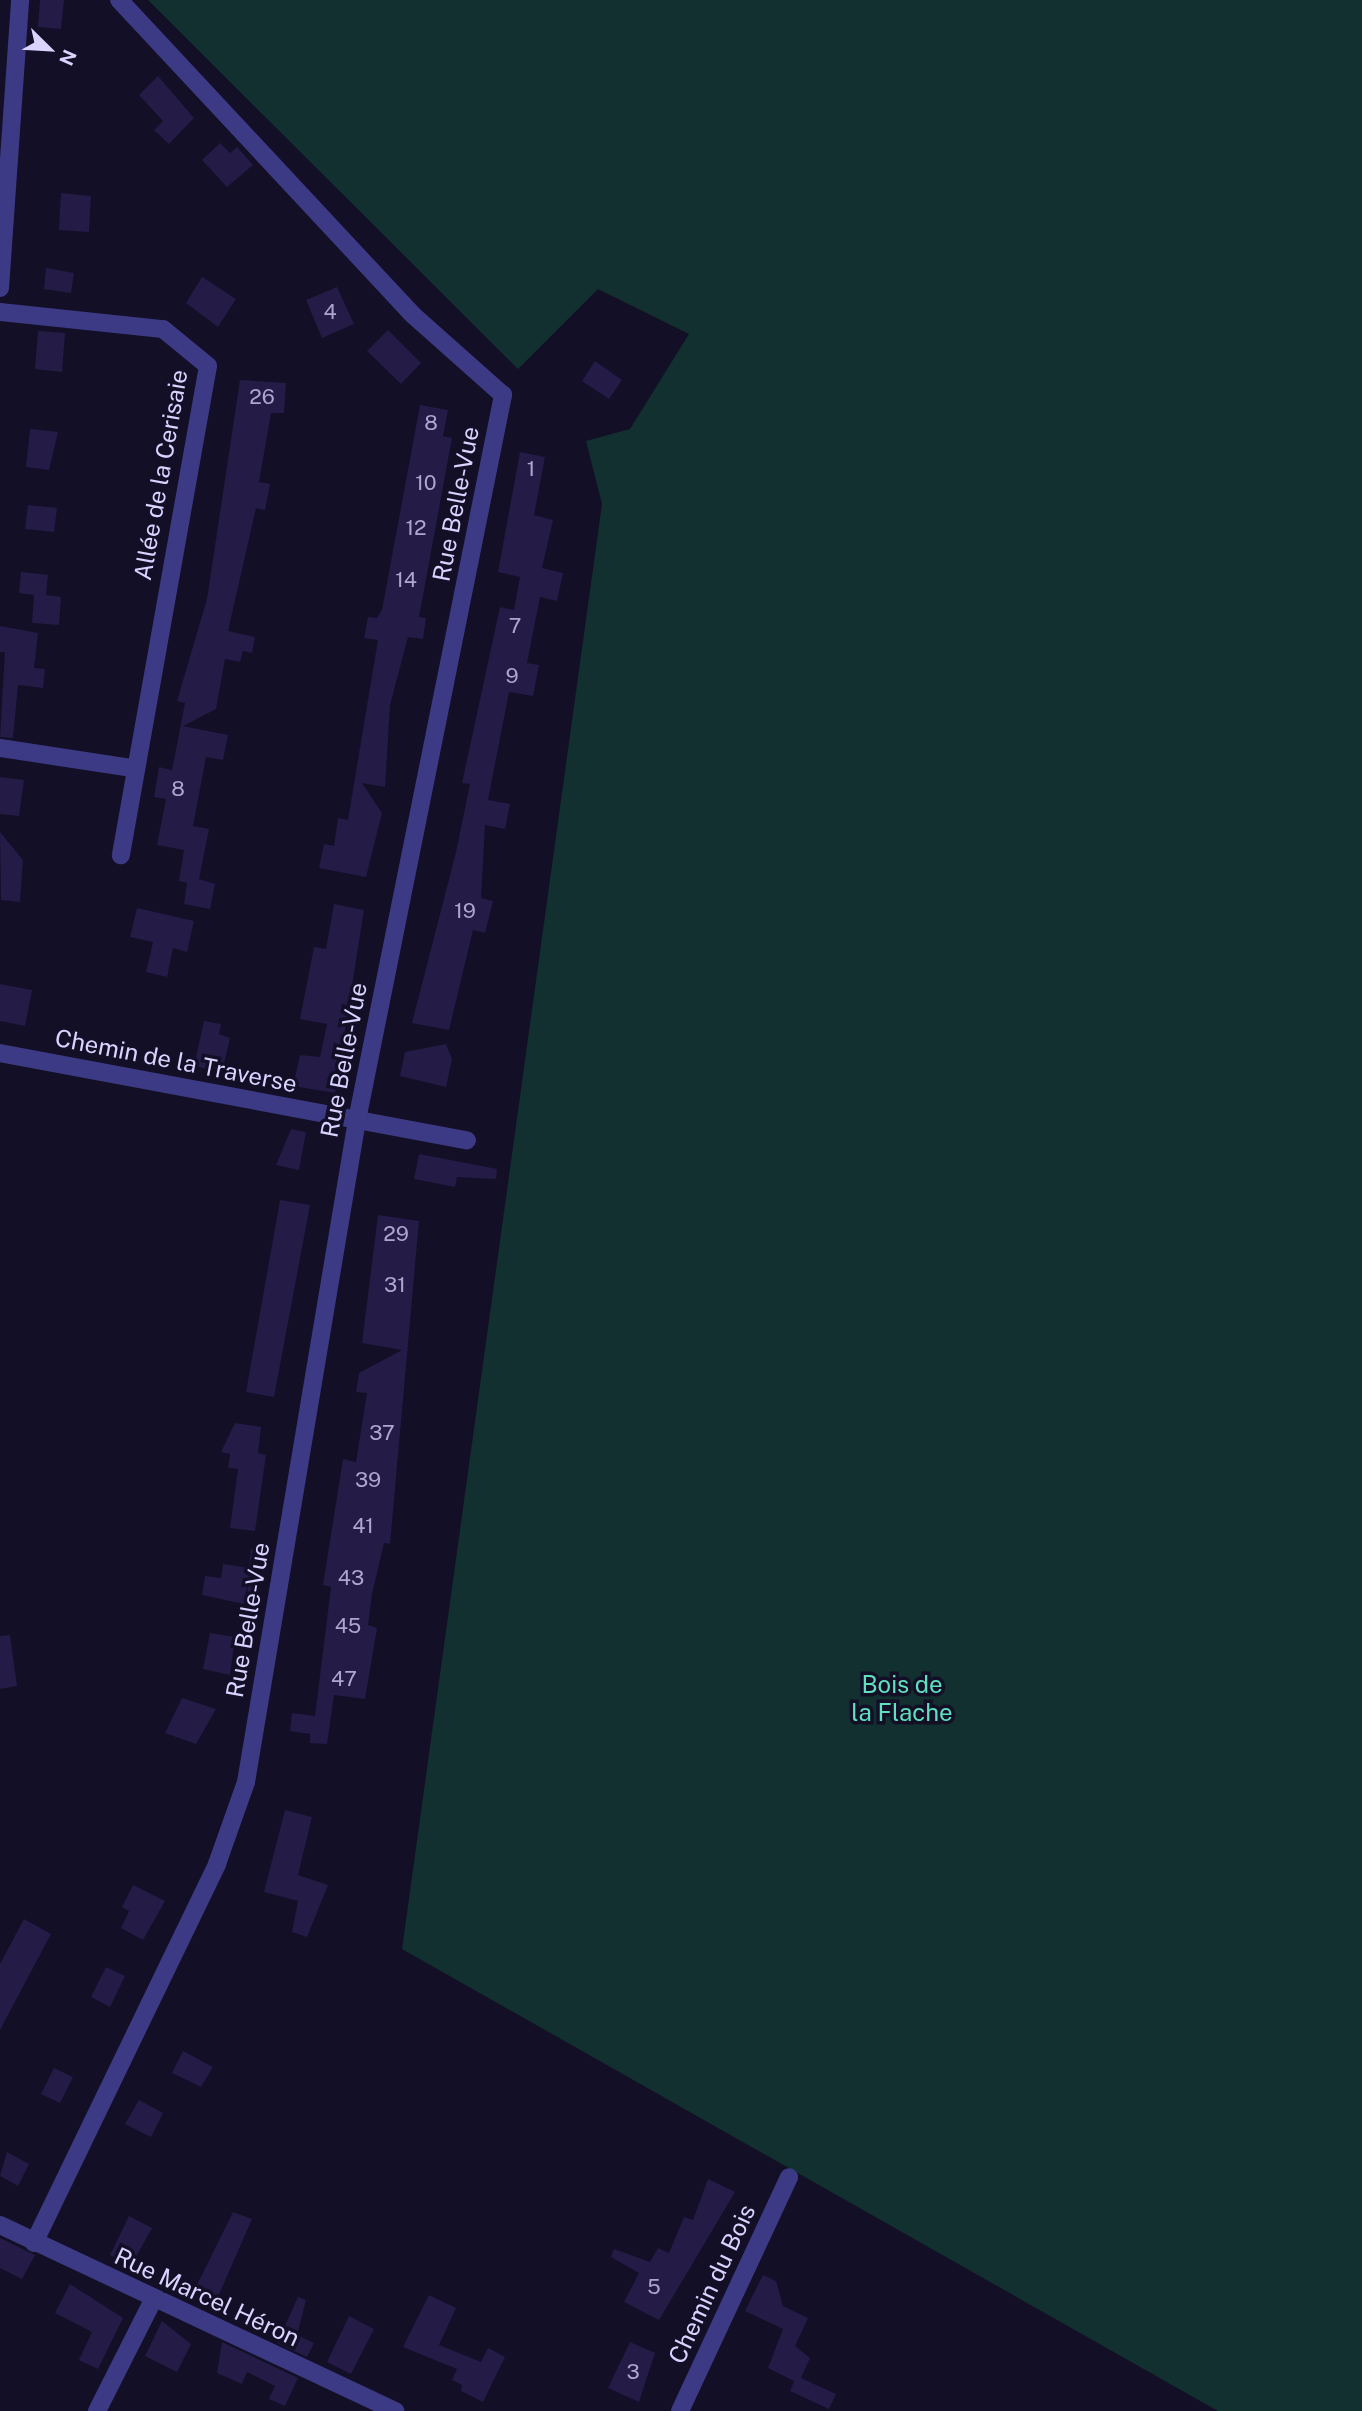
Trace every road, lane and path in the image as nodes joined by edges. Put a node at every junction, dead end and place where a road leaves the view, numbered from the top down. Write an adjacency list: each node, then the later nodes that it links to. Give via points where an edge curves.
1 (20, 0): 3 (street)
2 (119, 0): 9 (street, Rue Belle-Vue, via 413,315 503,395)
3 (0, 288)
4 (0, 312): 6 (street, Allée de la Cerisaie, via 163,329 208,366)
5 (0, 748): 6 (street)
6 (133, 768): 7 (street, Allée de la Cerisaie)
7 (121, 855)
8 (0, 1052): 9 (street, Chemin de la Traverse)
9 (357, 1120): 10 (street, Chemin de la Traverse); 13 (street, Rue Belle-Vue, via 246,1782 217,1864)
10 (467, 1140)
11 (789, 2177): 17 (street, Chemin du Bois)
12 (0, 2225): 13 (street, Rue Marcel Héron)
13 (34, 2243): 14 (street, Rue Marcel Héron)
14 (153, 2300): 15 (street); 16 (street, Rue Marcel Héron)
15 (97, 2411)
16 (395, 2411)
17 (680, 2411)

